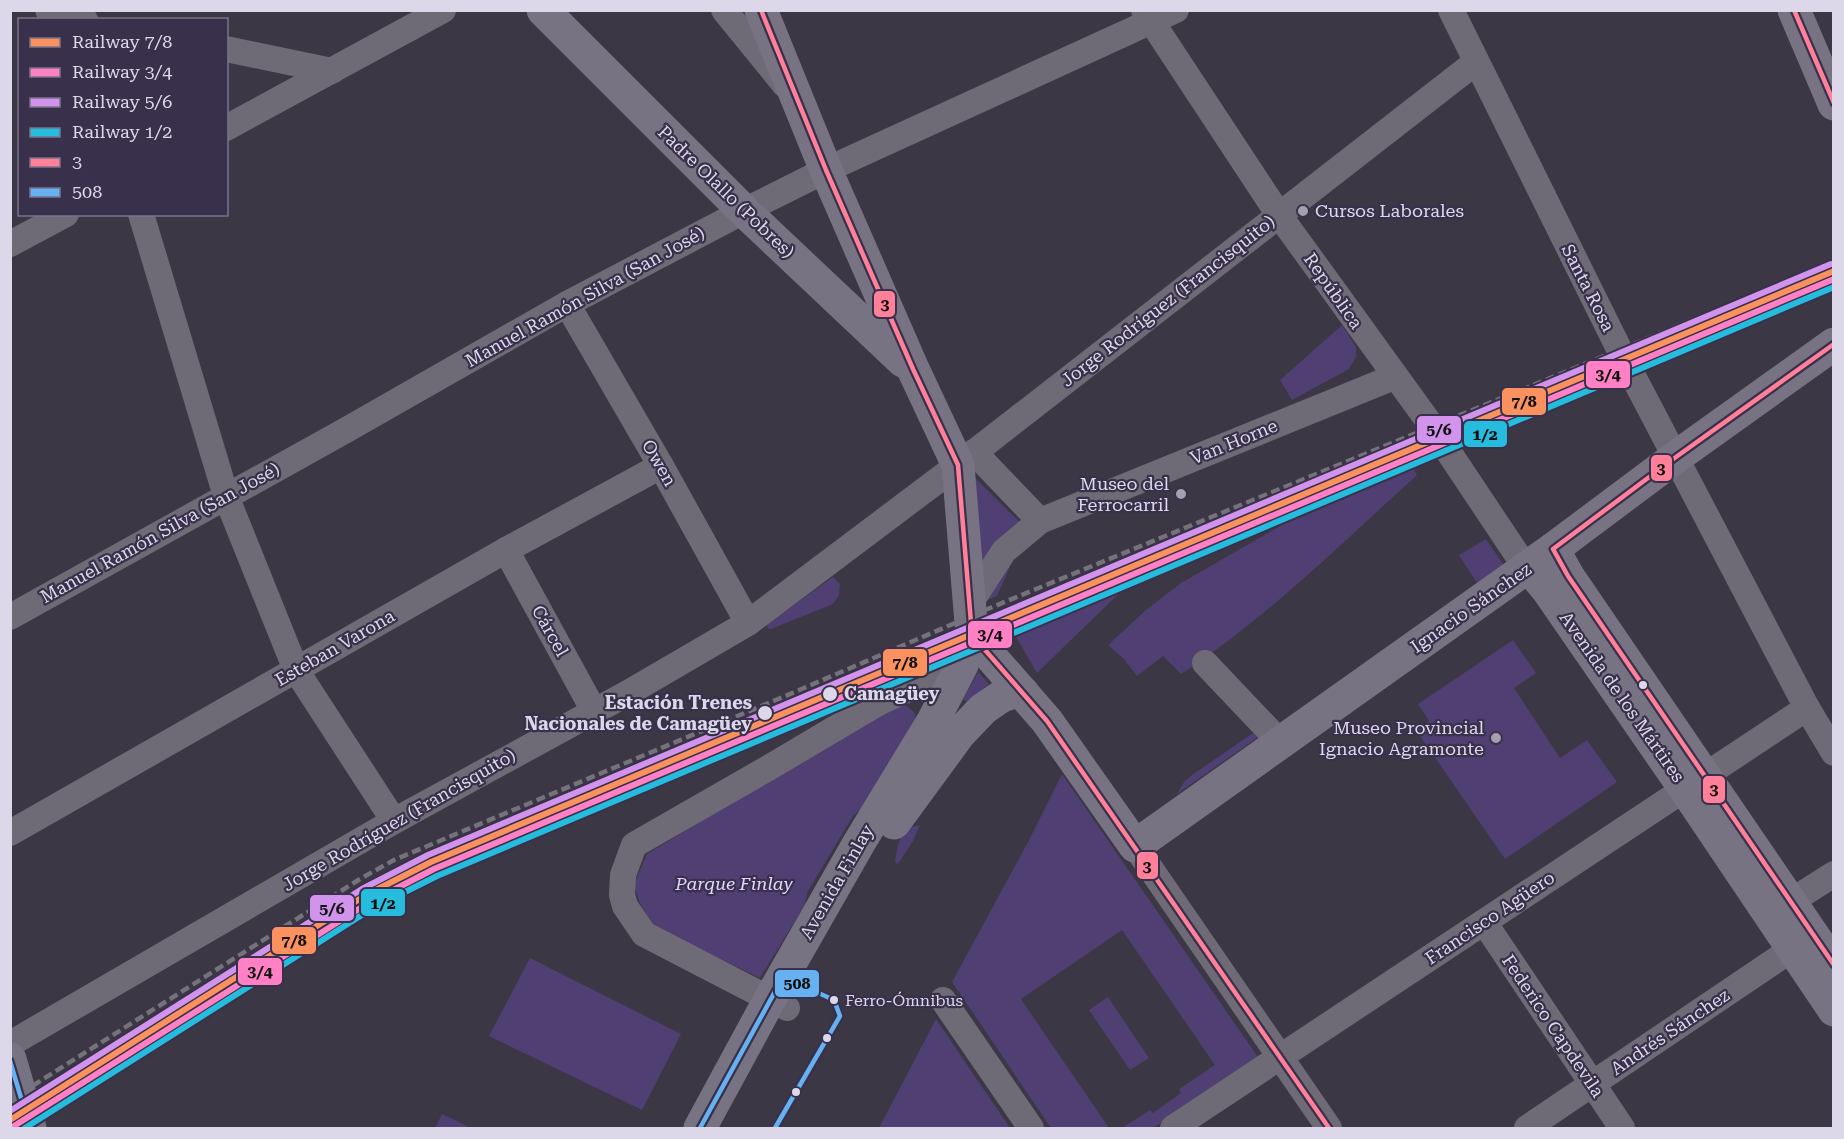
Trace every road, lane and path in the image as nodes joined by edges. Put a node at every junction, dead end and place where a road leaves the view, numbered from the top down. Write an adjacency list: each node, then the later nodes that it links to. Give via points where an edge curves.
1 (48, 10): 10 (street)
2 (443, 10): 13 (street)
3 (543, 10): 18 (main road, Padre Olallo (Pobres))
4 (724, 10): 14 (street)
5 (760, 10): 14 (main road)
6 (1176, 10): 9 (street, Manuel Ramón Silva (San José))
7 (1451, 10): 12 (street, Santa Rosa)
8 (1794, 10): 15 (main road)
9 (1148, 16): 17 (street, Manuel Ramón Silva (San José)); 19 (street, República)
10 (81, 17)
11 (228, 49): 13 (street)
12 (1476, 62): 19 (street, Jorge Rodríguez (Francisquito)); 27 (street, Santa Rosa)
13 (332, 71): 16 (street)
14 (799, 103): 17 (main road)
15 (1833, 104)
16 (228, 127)
17 (826, 170): 18 (street, Manuel Ramón Silva (San José)); 25 (main road)
18 (744, 211): 23 (street, Manuel Ramón Silva (San José)); 25 (main road, Padre Olallo (Pobres))
19 (1279, 215): 26 (street, República); 28 (street, Jorge Rodríguez (Francisquito))
20 (62, 216): 22 (street)
21 (142, 216): 30 (street)
22 (10, 244)
23 (567, 304): 29 (street, Owen); 30 (street, Manuel Ramón Silva (San José))
24 (1833, 344): 27 (main road, Ignacio Sánchez)
25 (913, 369): 28 (main road)
26 (1394, 377): 31 (street, Van Horne); 33 (street, República)
27 (1676, 457): 33 (main road, Ignacio Sánchez); 41 (street, Santa Rosa)
28 (966, 459): 31 (street); 35 (street, Jorge Rodríguez (Francisquito)); 36 (main road)
29 (661, 466): 32 (street, Esteban Varona); 35 (street, Owen)
30 (226, 496): 34 (street, Manuel Ramón Silva (San José)); 38 (street)
31 (1040, 521): 36 (street, Van Horne, via 1004,550)
32 (506, 550): 38 (street, Esteban Varona); 42 (street, Cárcel)
33 (1549, 570): 44 (main road, Ignacio Sánchez); 46 (main road, Avenida de los Mártires)
34 (10, 617)
35 (748, 623): 42 (street, Jorge Rodríguez (Francisquito))
36 (968, 635): 39 (street); 40 (main road); 43 (main road, Avenida Finlay)
37 (1205, 663): 44 (street)
38 (296, 670): 47 (street); 48 (street, Esteban Varona)
39 (907, 689): 43 (street, via 928,695 935,708); 55 (street, via 634,845 623,875 622,895 644,934)
40 (1023, 693): 49 (main road); 55 (main road, Avenida Finlay, via 1002,696 960,733 893,824)
41 (1807, 708): 45 (street, Santa Rosa); 46 (street, Francisco Agüero)
42 (594, 711): 47 (street, Jorge Rodríguez (Francisquito))
43 (933, 721): 55 (main road, Avenida Finlay, via 859,843)
44 (1281, 743): 49 (main road, Ignacio Sánchez)
45 (1833, 753)
46 (1695, 782): 51 (main road, Avenida de los Mártires); 52 (street, Francisco Agüero); 53 (main road, Avenida de los Mártires)
47 (394, 821): 58 (street, Jorge Rodríguez (Francisquito))
48 (10, 832)
49 (1135, 846): 59 (street)
50 (1833, 874): 51 (street)
51 (1790, 903): 53 (main road, Avenida de los Mártires)
52 (1484, 922): 59 (street, Francisco Agüero); 61 (street, Federico Capdevila)
53 (1803, 942): 54 (main road, Avenida de los Mártires); 57 (main road, Avenida de los Mártires); 61 (street, Andrés Sánchez)
54 (1833, 966)
55 (785, 992): 63 (main road, Avenida Finlay); 64 (main road, Avenida Finlay)
56 (943, 1000): 65 (street)
57 (1833, 1010)
58 (10, 1044)
59 (1281, 1057): 66 (street, Francisco Agüero); 67 (street)
60 (10, 1059): 62 (main road)
61 (1592, 1084): 68 (street, Andrés Sánchez); 69 (street, Federico Capdevila)
62 (30, 1128)
63 (700, 1128)
64 (724, 1128)
65 (1031, 1128)
66 (1173, 1128)
67 (1329, 1128)
68 (1527, 1128)
69 (1622, 1128)

